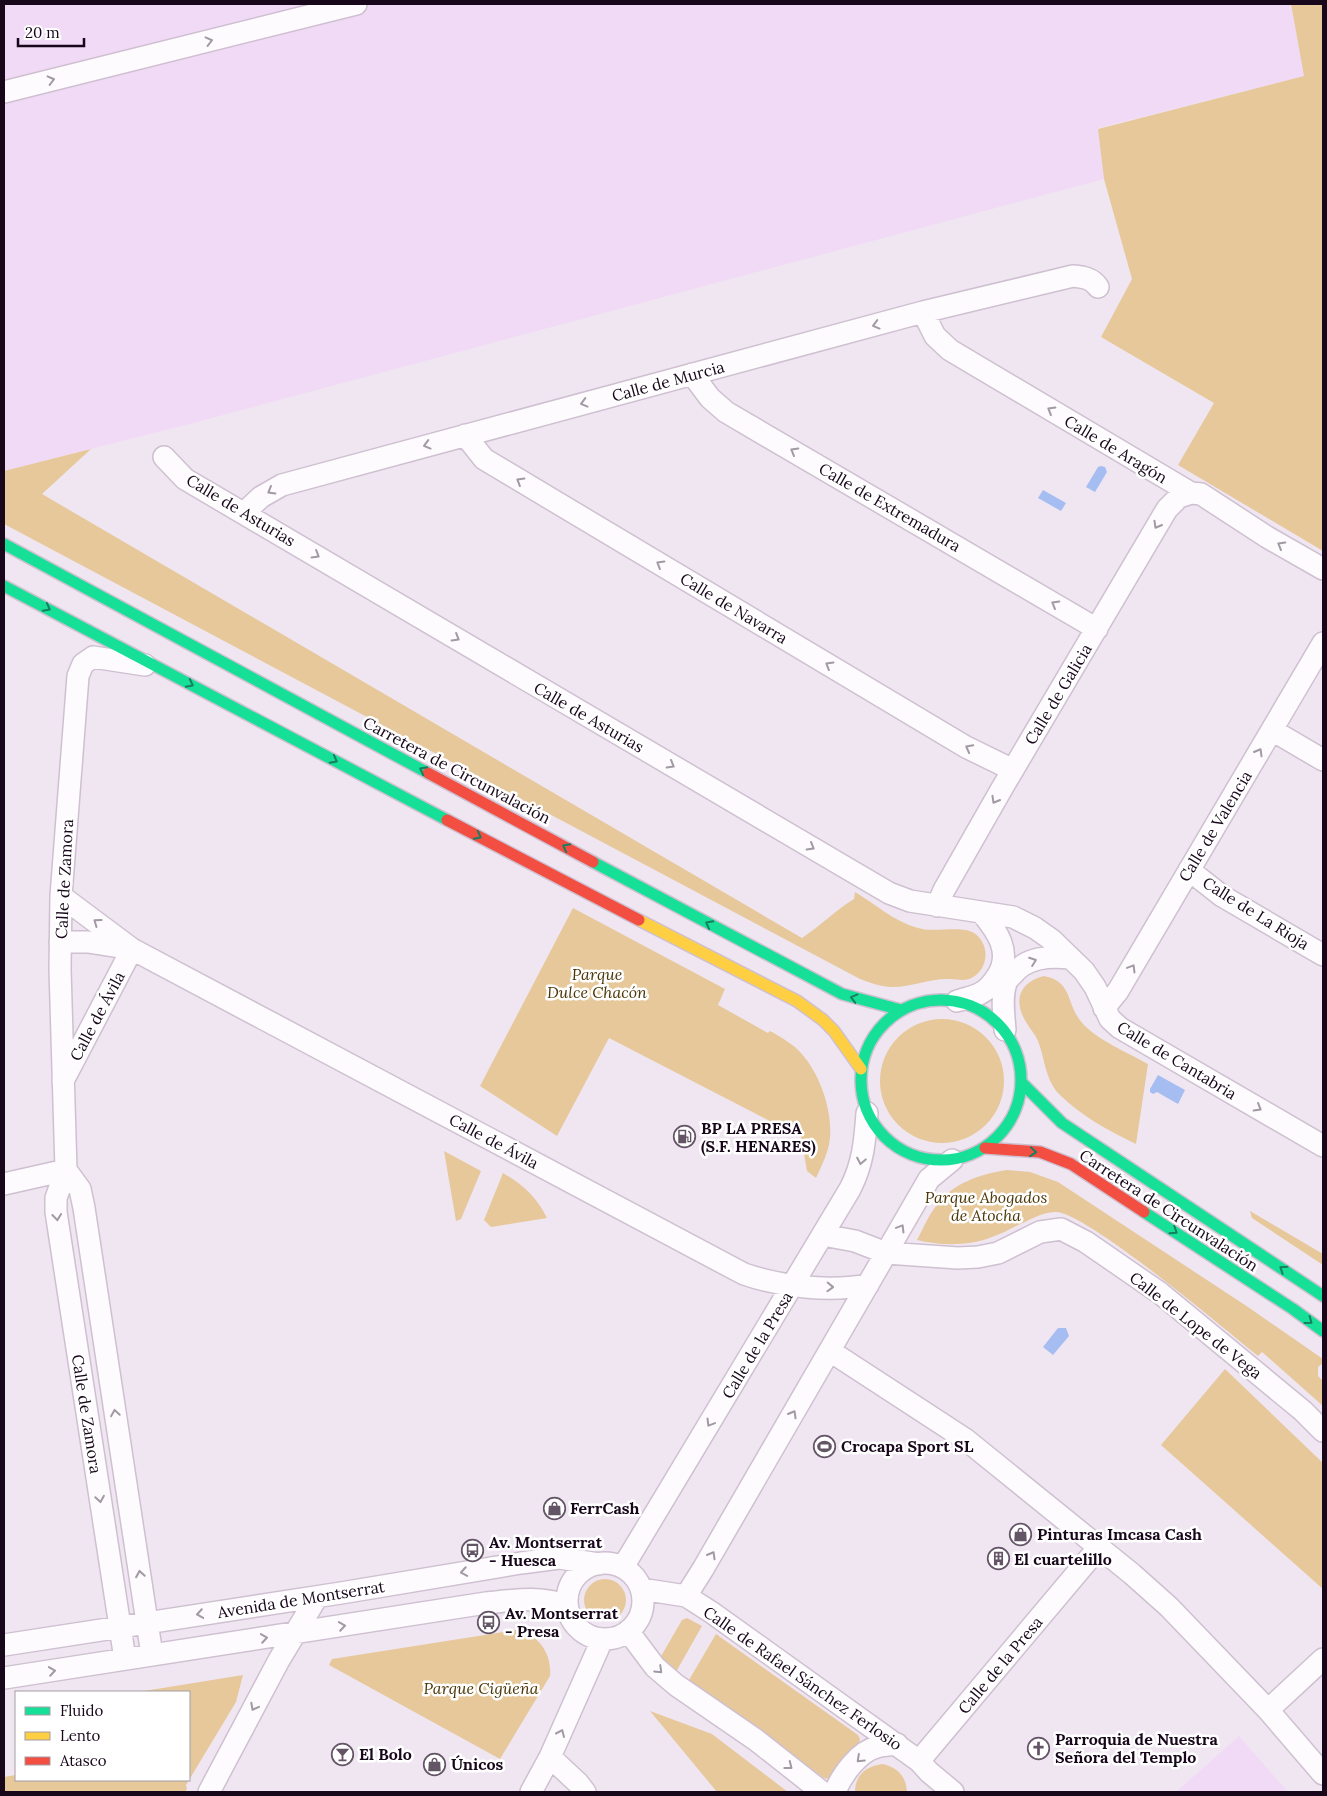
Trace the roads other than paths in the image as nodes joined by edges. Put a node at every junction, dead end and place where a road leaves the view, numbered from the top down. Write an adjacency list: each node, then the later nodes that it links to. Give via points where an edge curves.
1 (356, 4): 2 (street, one-way to 1)
2 (4, 92)
3 (1098, 287): 4 (street, Calle de Murcia, via 1095,282 1074,276)
4 (923, 312): 5 (street, Calle de Murcia, one-way to 5); 8 (street, Calle de Aragón, one-way to 4, via 950,350 935,336)
5 (692, 374): 6 (street, Calle de Murcia, one-way to 6); 13 (street, Calle de Extremadura, one-way to 5, via 726,412 710,398)
6 (465, 435): 9 (street, Calle de Murcia, one-way to 9, via 282,485 260,497); 18 (street, Calle de Navarra, one-way to 6, via 957,742 484,459)
7 (164, 457): 9 (street, Calle de Asturias, via 186,479)
8 (1191, 493): 11 (street, Calle de Aragón, one-way to 8, via 1201,494); 13 (street, Calle de Galicia, one-way to 13, via 1179,497 1167,508)
9 (244, 513): 21 (street, Calle de Asturias, one-way to 21, via 889,892 910,901)
10 (4, 544): 30 (main road, Carretera de Circunvalación, one-way to 10, via 842,994 813,980)
11 (1323, 569)
12 (4, 586): 15 (main road, one-way to 15)
13 (1097, 628): 18 (street, Calle de Galicia)
14 (1323, 643): 16 (street, Calle de Valencia)
15 (155, 666): 20 (street, Calle de Zamora, via 93,657 83,664 78,676); 32 (main road, one-way to 32, via 797,1001 834,1031)
16 (1272, 730): 17 (street); 19 (street, Calle de Valencia, one-way to 16)
17 (1323, 760)
18 (1012, 770): 21 (street, Calle de Galicia, one-way to 21)
19 (1190, 870): 26 (street, Calle de La Rioja, via 1222,896); 29 (street, Calle de Valencia, one-way to 19, via 1118,991)
20 (61, 896): 24 (street, Calle de Zamora); 25 (street, Calle de Ávila, one-way to 20)
21 (937, 906): 22 (street, Calle de Asturias)
22 (982, 913): 23 (street, Calle de Asturias, via 1013,917); 28 (street, via 1001,940 1005,955 1001,970 992,984 980,993)
23 (1034, 928): 27 (street, Calle de Cantabria)
24 (60, 942): 25 (street, Calle de Ávila, via 88,942); 33 (street, Calle de Zamora)
25 (132, 949): 33 (street, Calle de Ávila); 44 (street, Calle de Ávila, via 744,1274)
26 (1323, 955)
27 (1070, 958): 29 (street, Calle de Cantabria, via 1084,971); 31 (street, one-way to 27, via 1003,1004 1006,982 1018,968 1050,956)
28 (957, 1001): 30 (main road, via 919,1003); 31 (main road, via 975,1007)
29 (1104, 1008): 36 (street, Calle de Cantabria, one-way to 36, via 1120,1028)
30 (901, 1010): 32 (main road, via 882,1025 868,1045)
31 (1005, 1030): 34 (main road, via 1018,1055)
32 (861, 1069): 35 (main road, via 861,1091)
33 (62, 1083): 39 (street, Calle de Zamora)
34 (1022, 1083): 37 (main road, via 1013,1116 1004,1131); 45 (main road, Carretera de Circunvalación, one-way to 34, via 1062,1123)
35 (868, 1113): 38 (main road, via 882,1134 902,1151 926,1159); 41 (street, Calle de la Presa, one-way to 41, via 858,1172)
36 (1323, 1146)
37 (985, 1148): 38 (main road); 46 (main road, Carretera de Circunvalación, one-way to 46, via 1040,1152 1071,1164)
38 (952, 1160): 42 (street, one-way to 38, via 929,1180)
39 (66, 1170): 40 (street); 56 (street, Calle de Zamora, one-way to 39, via 84,1208 80,1190); 57 (street, Calle de Zamora, one-way to 57, via 56,1198 56,1212)
40 (4, 1184)
41 (823, 1235): 42 (street, via 855,1241); 44 (street, Calle de la Presa)
42 (886, 1253): 43 (street); 48 (street, Calle de Lope de Vega, via 978,1257 998,1253 1040,1232 1061,1229 1086,1242 1160,1293 1304,1411)
43 (868, 1285): 44 (street, Calle de Ávila, one-way to 43, via 852,1288); 47 (street)
44 (793, 1286): 51 (street, Calle de la Presa, one-way to 51)
45 (1323, 1296)
46 (1323, 1331)
47 (830, 1351): 49 (street, via 964,1439); 53 (street, one-way to 47)
48 (1323, 1431)
49 (1099, 1547): 66 (street, via 1169,1607); 70 (street, Calle de la Presa)
50 (598, 1564): 51 (street); 54 (street, Avenida de Montserrat, one-way to 54, via 559,1558); 55 (street, via 578,1574 571,1583)
51 (623, 1567): 52 (street, via 634,1576)
52 (641, 1589): 53 (street, Calle de Rafael Sánchez Ferlosio); 58 (street, via 643,1604 639,1620)
53 (686, 1596): 67 (street, Calle de Rafael Sánchez Ferlosio)
54 (317, 1597): 56 (street, Avenida de Montserrat, one-way to 56); 59 (street)
55 (567, 1605): 59 (street, Avenida de Montserrat, one-way to 55, via 486,1603 526,1599); 60 (street, via 570,1618 578,1629)
56 (147, 1622): 57 (street, Avenida de Montserrat); 62 (street, Calle de Zamora)
57 (119, 1627): 61 (street, Avenida de Montserrat); 63 (street, Calle de Zamora)
58 (628, 1632): 60 (street); 74 (street, one-way to 74, via 655,1667 676,1685 756,1740)
59 (294, 1633): 62 (street, Avenida de Montserrat, one-way to 59); 71 (street, one-way to 71)
60 (602, 1640): 68 (street, one-way to 60)
61 (4, 1645)
62 (152, 1655): 63 (street, Avenida de Montserrat)
63 (125, 1659): 65 (street, Avenida de Montserrat, one-way to 63)
64 (1323, 1659): 66 (street)
65 (4, 1678)
66 (1268, 1710): 69 (street)
67 (897, 1744): 70 (street, Calle de Rafael Sánchez Ferlosio); 75 (street, one-way to 75, via 876,1747 862,1756)
68 (550, 1757): 72 (street); 73 (street)
69 (1323, 1774)
70 (925, 1775): 76 (street, Calle de Rafael Sánchez Ferlosio)
71 (210, 1792)
72 (531, 1792)
73 (585, 1792)
74 (822, 1792)
75 (835, 1792)
76 (953, 1792)

